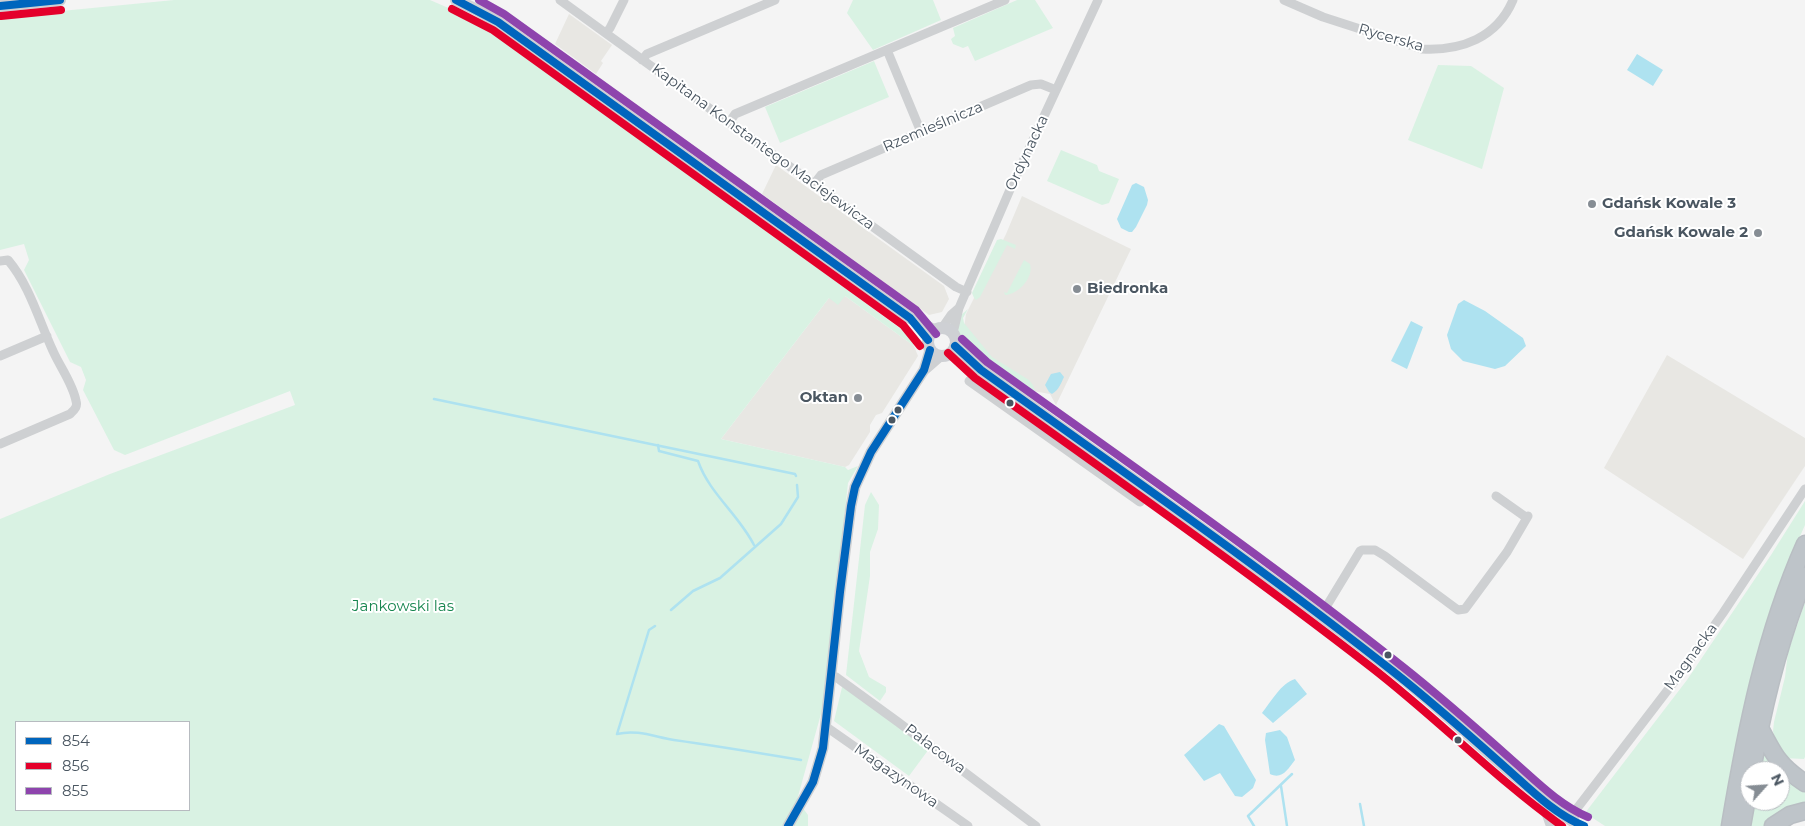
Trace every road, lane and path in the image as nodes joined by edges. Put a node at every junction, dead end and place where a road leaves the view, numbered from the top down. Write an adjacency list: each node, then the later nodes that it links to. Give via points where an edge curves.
1 (60, 0): 10 (main road)
2 (456, 0): 21 (main road, via 498,22)
3 (560, 0): 11 (street, Kapitana Konstantego Maciejewicza)
4 (624, 0): 11 (street)
5 (775, 0): 13 (street, via 647,54)
6 (1005, 0): 12 (street)
7 (1098, 0): 14 (street, Ordynacka)
8 (1284, 0): 9 (street, Rycerska, via 1323,18 1434,50 1454,48 1483,35 1502,18)
9 (1513, 0)
10 (0, 6)
11 (606, 34): 13 (street, Kapitana Konstantego Maciejewicza)
12 (888, 50): 15 (street, via 735,114); 16 (street)
13 (642, 60): 15 (street, Kapitana Konstantego Maciejewicza)
14 (1056, 90): 16 (street, Rzemieślnicza, via 1041,84 1031,85); 19 (street, Ordynacka)
15 (729, 123): 17 (street, Kapitana Konstantego Maciejewicza)
16 (921, 132): 17 (street, Rzemieślnicza, via 821,175)
17 (814, 184): 19 (street, Kapitana Konstantego Maciejewicza)
18 (4, 260): 20 (street, via 17,270)
19 (967, 292): 21 (street, Ordynacka)
20 (47, 336): 22 (street); 26 (street, via 74,392 76,408 70,414)
21 (941, 342): 23 (main road); 33 (street, via 871,452 855,487)
22 (0, 356)
23 (981, 370): 25 (street); 28 (main road)
24 (969, 381): 25 (street)
25 (982, 389): 28 (street, via 1140,502)
26 (0, 444)
27 (1805, 489): 41 (street, Magnacka, via 1680,674 1575,811)
28 (1148, 491): 32 (main road)
29 (1496, 496): 32 (street, via 1527,517 1507,552 1465,609 1458,610 1372,549 1360,552)
30 (1805, 544): 46 (highway, via 1765,655 1747,730)
31 (1805, 576): 35 (highway, via 1786,629)
32 (1320, 617): 38 (main road, via 1425,697)
33 (831, 676): 34 (street); 44 (street, Pałacowa)
34 (825, 726): 42 (street, via 815,775); 43 (street, Magazynowa)
35 (1760, 728): 36 (highway); 37 (highway, via 1778,761)
36 (1754, 761)
37 (1805, 783)
38 (1543, 800): 41 (main road); 45 (main road)
39 (1745, 811): 47 (highway)
40 (1805, 811): 48 (highway)
41 (1574, 825)
42 (788, 826)
43 (968, 826)
44 (1036, 826)
45 (1552, 826)
46 (1730, 826)
47 (1742, 826)
48 (1773, 826)

